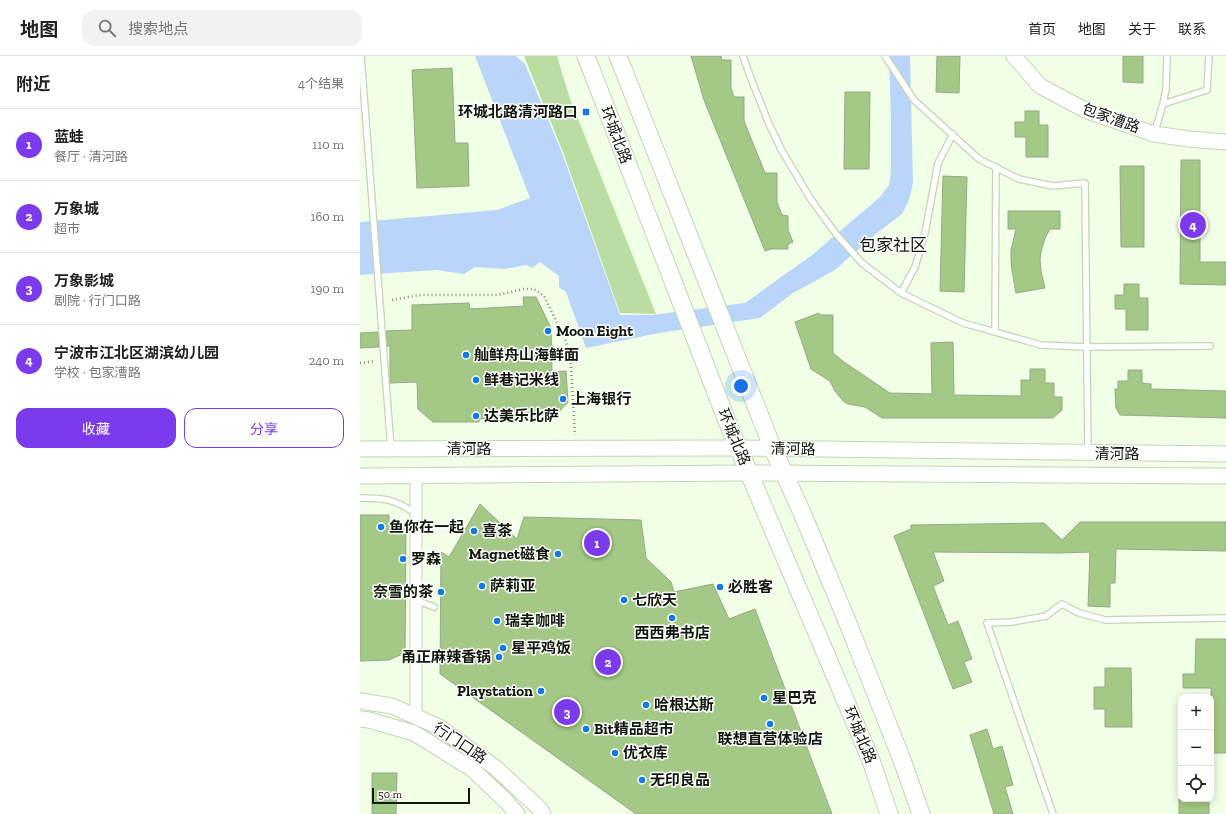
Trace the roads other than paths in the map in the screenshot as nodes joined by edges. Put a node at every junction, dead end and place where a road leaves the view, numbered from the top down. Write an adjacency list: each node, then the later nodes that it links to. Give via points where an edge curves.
1 (361, 56): 20 (lane)
2 (586, 56): 18 (main road, 环城北路)
3 (618, 56): 21 (main road, 环城北路)
4 (743, 56): 14 (lane, via 769,124 810,198 836,234 862,263)
5 (885, 56): 10 (lane, via 914,100)
6 (1014, 56): 11 (main road, 包家漕路, via 1040,86 1087,111)
7 (1167, 56): 9 (lane)
8 (1209, 56): 9 (lane, via 1206,90)
9 (1164, 104): 11 (lane)
10 (953, 134): 13 (lane, via 979,158); 14 (lane, via 938,163 925,233 915,268)
11 (1154, 134): 12 (main road, 包家漕路)
12 (1226, 142)
13 (996, 167): 15 (lane); 17 (lane, via 1019,179 1053,186 1085,183)
14 (902, 293): 15 (lane, via 963,323)
15 (995, 332): 17 (lane, via 1041,345)
16 (1210, 346): 17 (lane)
17 (1086, 347): 22 (lane)
18 (738, 448): 20 (main road, 清河路); 21 (main road, 清河路); 24 (main road, 环城北路)
19 (360, 449): 20 (main road, 清河路)
20 (391, 449)
21 (773, 449): 22 (main road, 清河路); 25 (main road, 环城北路)
22 (1088, 453): 23 (main road, 清河路)
23 (1226, 454)
24 (749, 473): 25 (main road, 清河路); 27 (main road, 清河路); 39 (main road, 环城北路, via 872,763)
25 (783, 473): 28 (main road, 清河路); 40 (main road, 环城北路, via 849,626)
26 (360, 476): 27 (main road, 清河路)
27 (416, 476): 30 (street)
28 (1226, 476)
29 (360, 498): 30 (lane, via 381,498 402,504)
30 (416, 514): 31 (street)
31 (416, 600): 32 (lane); 35 (street)
32 (434, 607)
33 (1226, 618): 41 (lane, via 1105,620 1079,613 1062,604 1046,616 987,623)
34 (360, 701): 35 (main road, 行门口路, via 392,706)
35 (416, 717): 38 (main road, 行门口路, via 439,727 496,768)
36 (360, 719): 37 (main road, 行门口路, via 414,734 472,769)
37 (517, 814)
38 (544, 814)
39 (889, 814)
40 (921, 814)
41 (1052, 814)

